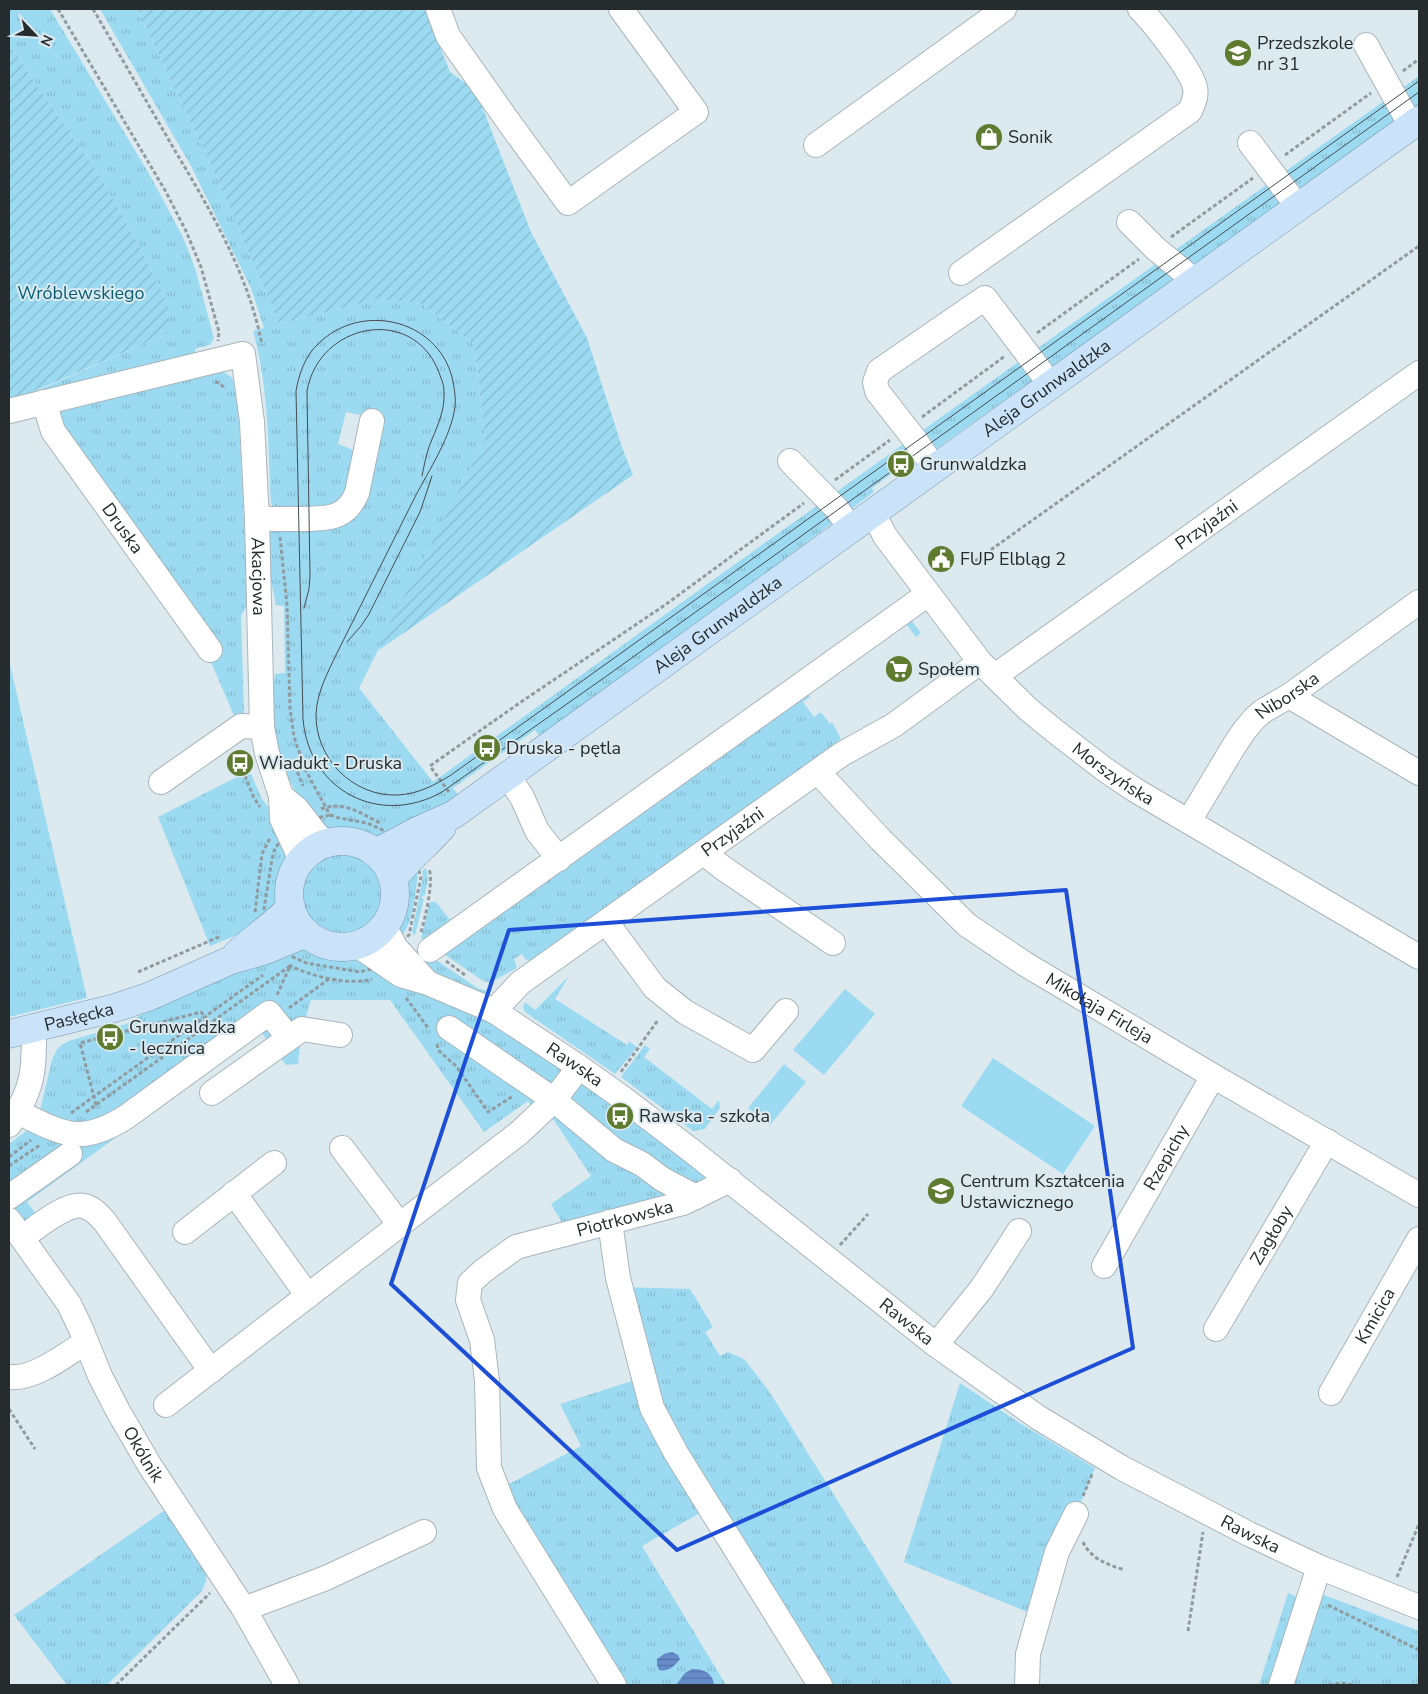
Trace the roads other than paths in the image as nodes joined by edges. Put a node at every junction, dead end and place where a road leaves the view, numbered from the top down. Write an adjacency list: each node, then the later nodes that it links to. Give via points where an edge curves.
1 (438, 9): 2 (street, via 448,36 568,203 696,112)
2 (621, 9)
3 (1004, 9): 8 (street)
4 (1140, 9): 11 (street, via 1193,78 1196,90 1190,111)
5 (1366, 46): 6 (street)
6 (1415, 123): 9 (main road, Aleja Grunwaldzka)
7 (1250, 144): 9 (street)
8 (816, 145)
9 (1298, 207): 12 (main road, Aleja Grunwaldzka)
10 (1129, 222): 12 (street)
11 (961, 273)
12 (1195, 281): 14 (main road, Aleja Grunwaldzka)
13 (1419, 373): 26 (street, Przyjaźni)
14 (1051, 385): 19 (main road, Aleja Grunwaldzka); 19 (street, via 985,298 879,371 875,377 877,391)
15 (44, 402): 16 (street); 21 (street, Akacjowa, via 243,354 252,422); 25 (street, Druska, via 53,431)
16 (9, 411)
17 (372, 421): 21 (street, via 357,493 346,510 327,518)
18 (790, 460): 22 (street, via 837,509)
19 (934, 469): 20 (main road, Aleja Grunwaldzka)
20 (873, 513): 22 (main road, Aleja Grunwaldzka); 23 (street, Morszyńska, via 885,536)
21 (257, 519): 28 (street, Akacjowa)
22 (851, 529): 31 (main road, Aleja Grunwaldzka)
23 (928, 594): 26 (street, Morszyńska); 38 (street)
24 (1419, 602): 27 (street, Niborska)
25 (210, 650)
26 (987, 669): 29 (street, Przyjaźni, via 842,754); 34 (street, Morszyńska, via 1029,710 1104,769)
27 (1289, 696): 30 (street); 34 (street, Niborska, via 1263,711 1244,731)
28 (262, 727): 32 (street, via 241,726); 35 (street, Akacjowa, via 281,796 282,819)
29 (818, 772): 37 (street, Przyjaźni); 57 (street, Mikołaja Firleja, via 967,925 1025,964)
30 (1419, 773)
31 (508, 776): 33 (main road, Aleja Grunwaldzka); 38 (street, via 522,797 537,831)
32 (161, 782)
33 (453, 806): 36 (main road, Aleja Grunwaldzka, via 418,830 384,849); 39 (main road, Aleja Grunwaldzka, via 428,843)
34 (1189, 821): 48 (street, Morszyńska)
35 (303, 830): 36 (main road); 40 (main road, via 307,854 291,879)
36 (373, 851): 39 (main road)
37 (704, 853): 41 (street, Przyjaźni); 45 (street)
38 (559, 859): 47 (street)
39 (393, 879): 42 (main road, via 395,899)
40 (290, 907): 43 (main road); 44 (main road, Pasłęcka)
41 (606, 922): 50 (street, via 655,988 685,1012 753,1050); 51 (street, Przyjaźni, via 520,982)
42 (384, 926): 46 (main road); 49 (street, Rawska, via 396,948)
43 (307, 934): 44 (main road, Pasłęcka); 46 (main road, via 325,944)
44 (278, 942): 53 (main road, Pasłęcka, via 264,951 229,947 148,997)
45 (833, 944)
46 (357, 945): 49 (street, Rawska, via 401,975)
47 (430, 950)
48 (1419, 957)
49 (428, 983): 51 (street, Rawska)
50 (786, 1011)
51 (494, 1012): 56 (street, Rawska)
52 (449, 1028): 59 (street)
53 (21, 1031): 60 (street, via 34,1067 30,1086)
54 (340, 1035): 55 (street, via 302,1029)
55 (289, 1038): 58 (street); 60 (street, via 271,1016 126,1117 86,1134 67,1134)
56 (579, 1068): 59 (street); 65 (street, Rawska)
57 (1213, 1076): 61 (street, Mikołaja Firleja); 76 (street, Rzepichy)
58 (212, 1093)
59 (554, 1100): 68 (street, via 614,1150); 71 (street, via 519,1134)
60 (13, 1118)
61 (1327, 1141): 67 (street, Mikołaja Firleja); 78 (street, Zagłoby)
62 (342, 1148): 71 (street)
63 (70, 1154): 69 (street)
64 (274, 1163): 66 (street)
65 (730, 1180): 68 (street, Piotrkowska); 80 (street, Rawska)
66 (234, 1193): 74 (street); 77 (street)
67 (1419, 1194)
68 (696, 1196): 70 (street, Piotrkowska)
69 (9, 1197)
70 (610, 1222): 91 (street, Piotrkowska, via 516,1247 483,1271 468,1288 469,1306 482,1340 490,1468 505,1509); 92 (street, via 618,1278 652,1408 676,1453)
71 (400, 1225): 77 (street)
72 (15, 1229): 79 (street, Okólnik, via 68,1304); 81 (street, via 70,1206 94,1210 106,1222)
73 (1019, 1231): 80 (street, via 982,1288)
74 (184, 1232)
75 (1419, 1239): 83 (street, Kmicica)
76 (1104, 1266)
77 (308, 1296): 81 (street)
78 (1216, 1329)
79 (86, 1342): 82 (street, via 29,1375); 89 (street, Okólnik, via 122,1419)
80 (936, 1345): 87 (street, Rawska, via 1039,1418 1100,1455 1208,1514)
81 (210, 1371): 84 (street)
82 (9, 1377)
83 (1331, 1394)
84 (166, 1405)
85 (1076, 1514): 93 (street, via 1057,1552 1028,1654)
86 (424, 1532): 89 (street, via 326,1578)
87 (1319, 1567): 88 (street, Rawska); 94 (street)
88 (1419, 1607)
89 (244, 1609): 90 (street, Okólnik)
90 (288, 1685)
91 (614, 1685)
92 (820, 1685)
93 (1027, 1685)
94 (1281, 1685)

